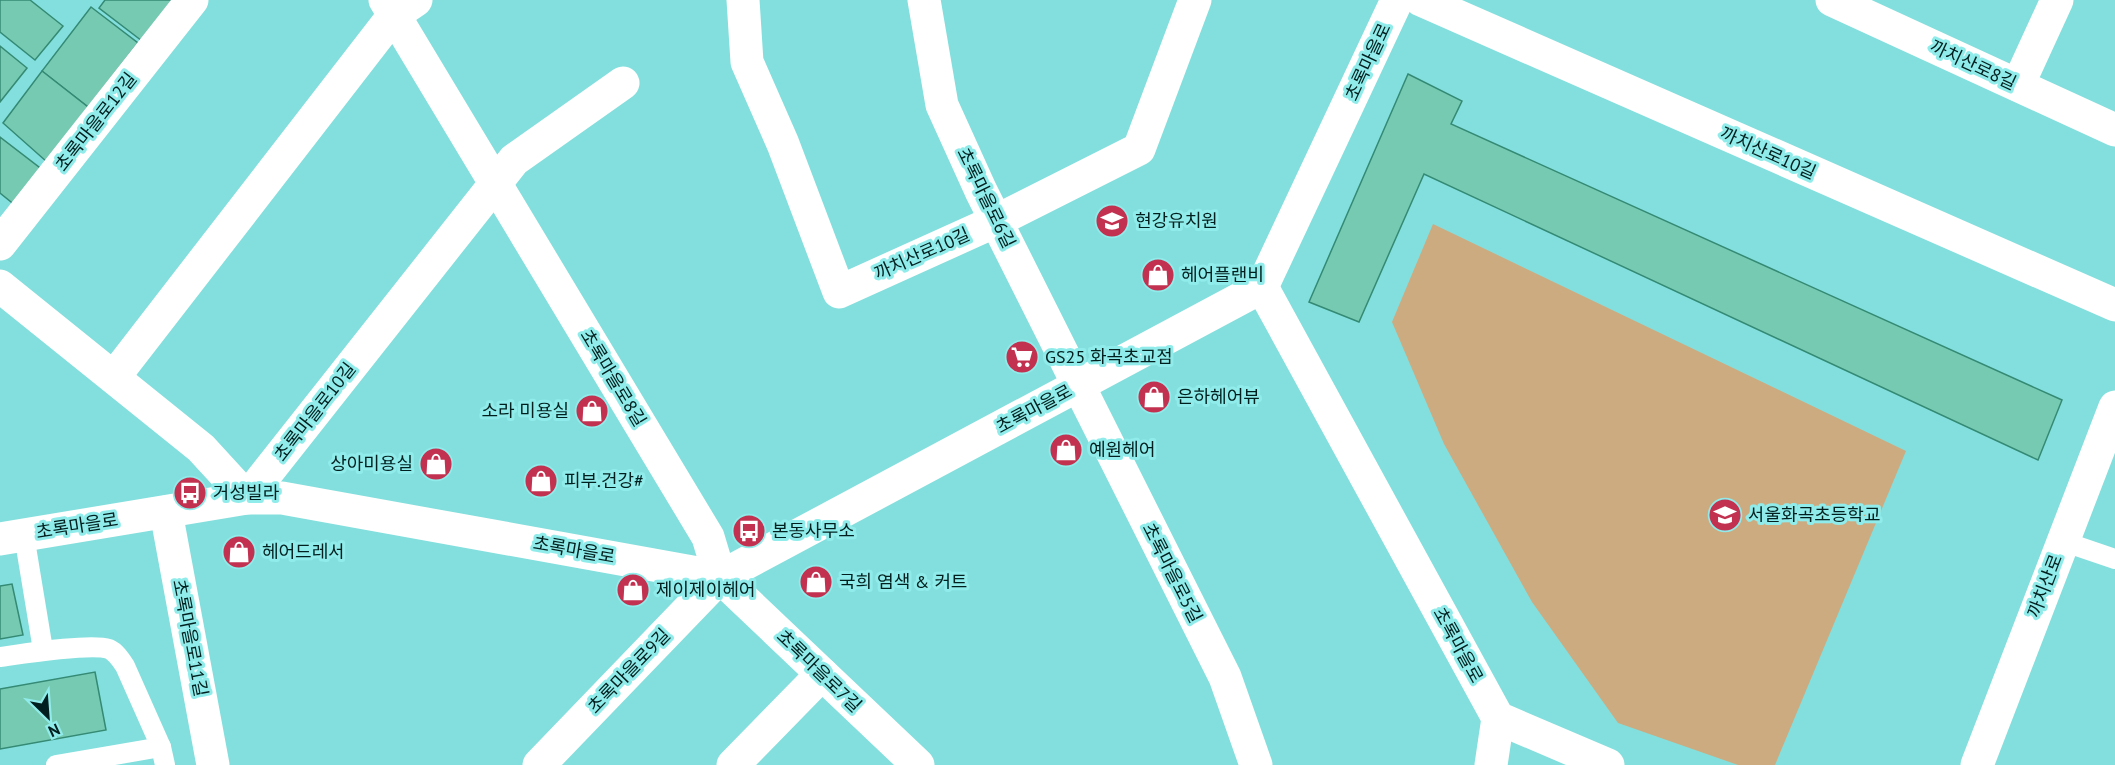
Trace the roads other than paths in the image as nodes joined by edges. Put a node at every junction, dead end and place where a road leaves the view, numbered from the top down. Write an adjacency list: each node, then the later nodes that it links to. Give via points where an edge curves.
1 (192, 0): 15 (street, 초록마을로12길)
2 (743, 0): 14 (street, 까치산로10길, via 747,62 783,144 838,292)
3 (924, 0): 14 (street, 초록마을로6길, via 942,105)
4 (1195, 0): 14 (street, 까치산로10길, via 1139,149)
5 (1397, 0): 17 (street, 초록마을로)
6 (1421, 0): 18 (street, 까치산로10길)
7 (2056, 0): 11 (street)
8 (1837, 1): 11 (street, 까치산로8길)
9 (398, 5): 13 (street, 초록마을로8길); 19 (street)
10 (623, 83): 13 (street, via 514,160)
11 (2018, 86): 12 (street, 까치산로8길)
12 (2115, 130)
13 (496, 185): 22 (street, 초록마을로10길); 27 (street, 초록마을로8길, via 708,537)
14 (996, 221): 20 (street, 초록마을로6길)
15 (0, 244)
16 (0, 286): 19 (street)
17 (1262, 287): 20 (street, 초록마을로); 31 (street, 초록마을로)
18 (2115, 305)
19 (114, 377): 22 (street, via 201,448)
20 (1078, 385): 27 (street, 초록마을로); 38 (street, 초록마을로5길, via 1225,677)
21 (2115, 407): 25 (street, 까치산로)
22 (247, 498): 23 (street, 초록마을로); 27 (street, 초록마을로, via 282,498)
23 (166, 512): 24 (street, 초록마을로); 35 (street, 초록마을로11길)
24 (12, 537): 28 (lane)
25 (2062, 541): 26 (lane); 41 (street, 까치산로)
26 (2115, 559)
27 (720, 577): 30 (street, 초록마을로7길); 33 (street, 초록마을로9길)
28 (44, 650): 29 (lane); 32 (lane, via 109,649 119,656)
29 (0, 657)
30 (822, 674): 36 (street); 37 (street, 초록마을로7길)
31 (1498, 718): 39 (street); 40 (street)
32 (163, 756): 34 (lane)
33 (546, 763)
34 (56, 765)
35 (213, 765)
36 (733, 765)
37 (918, 765)
38 (1256, 765)
39 (1491, 765)
40 (1608, 765)
41 (1977, 765)

